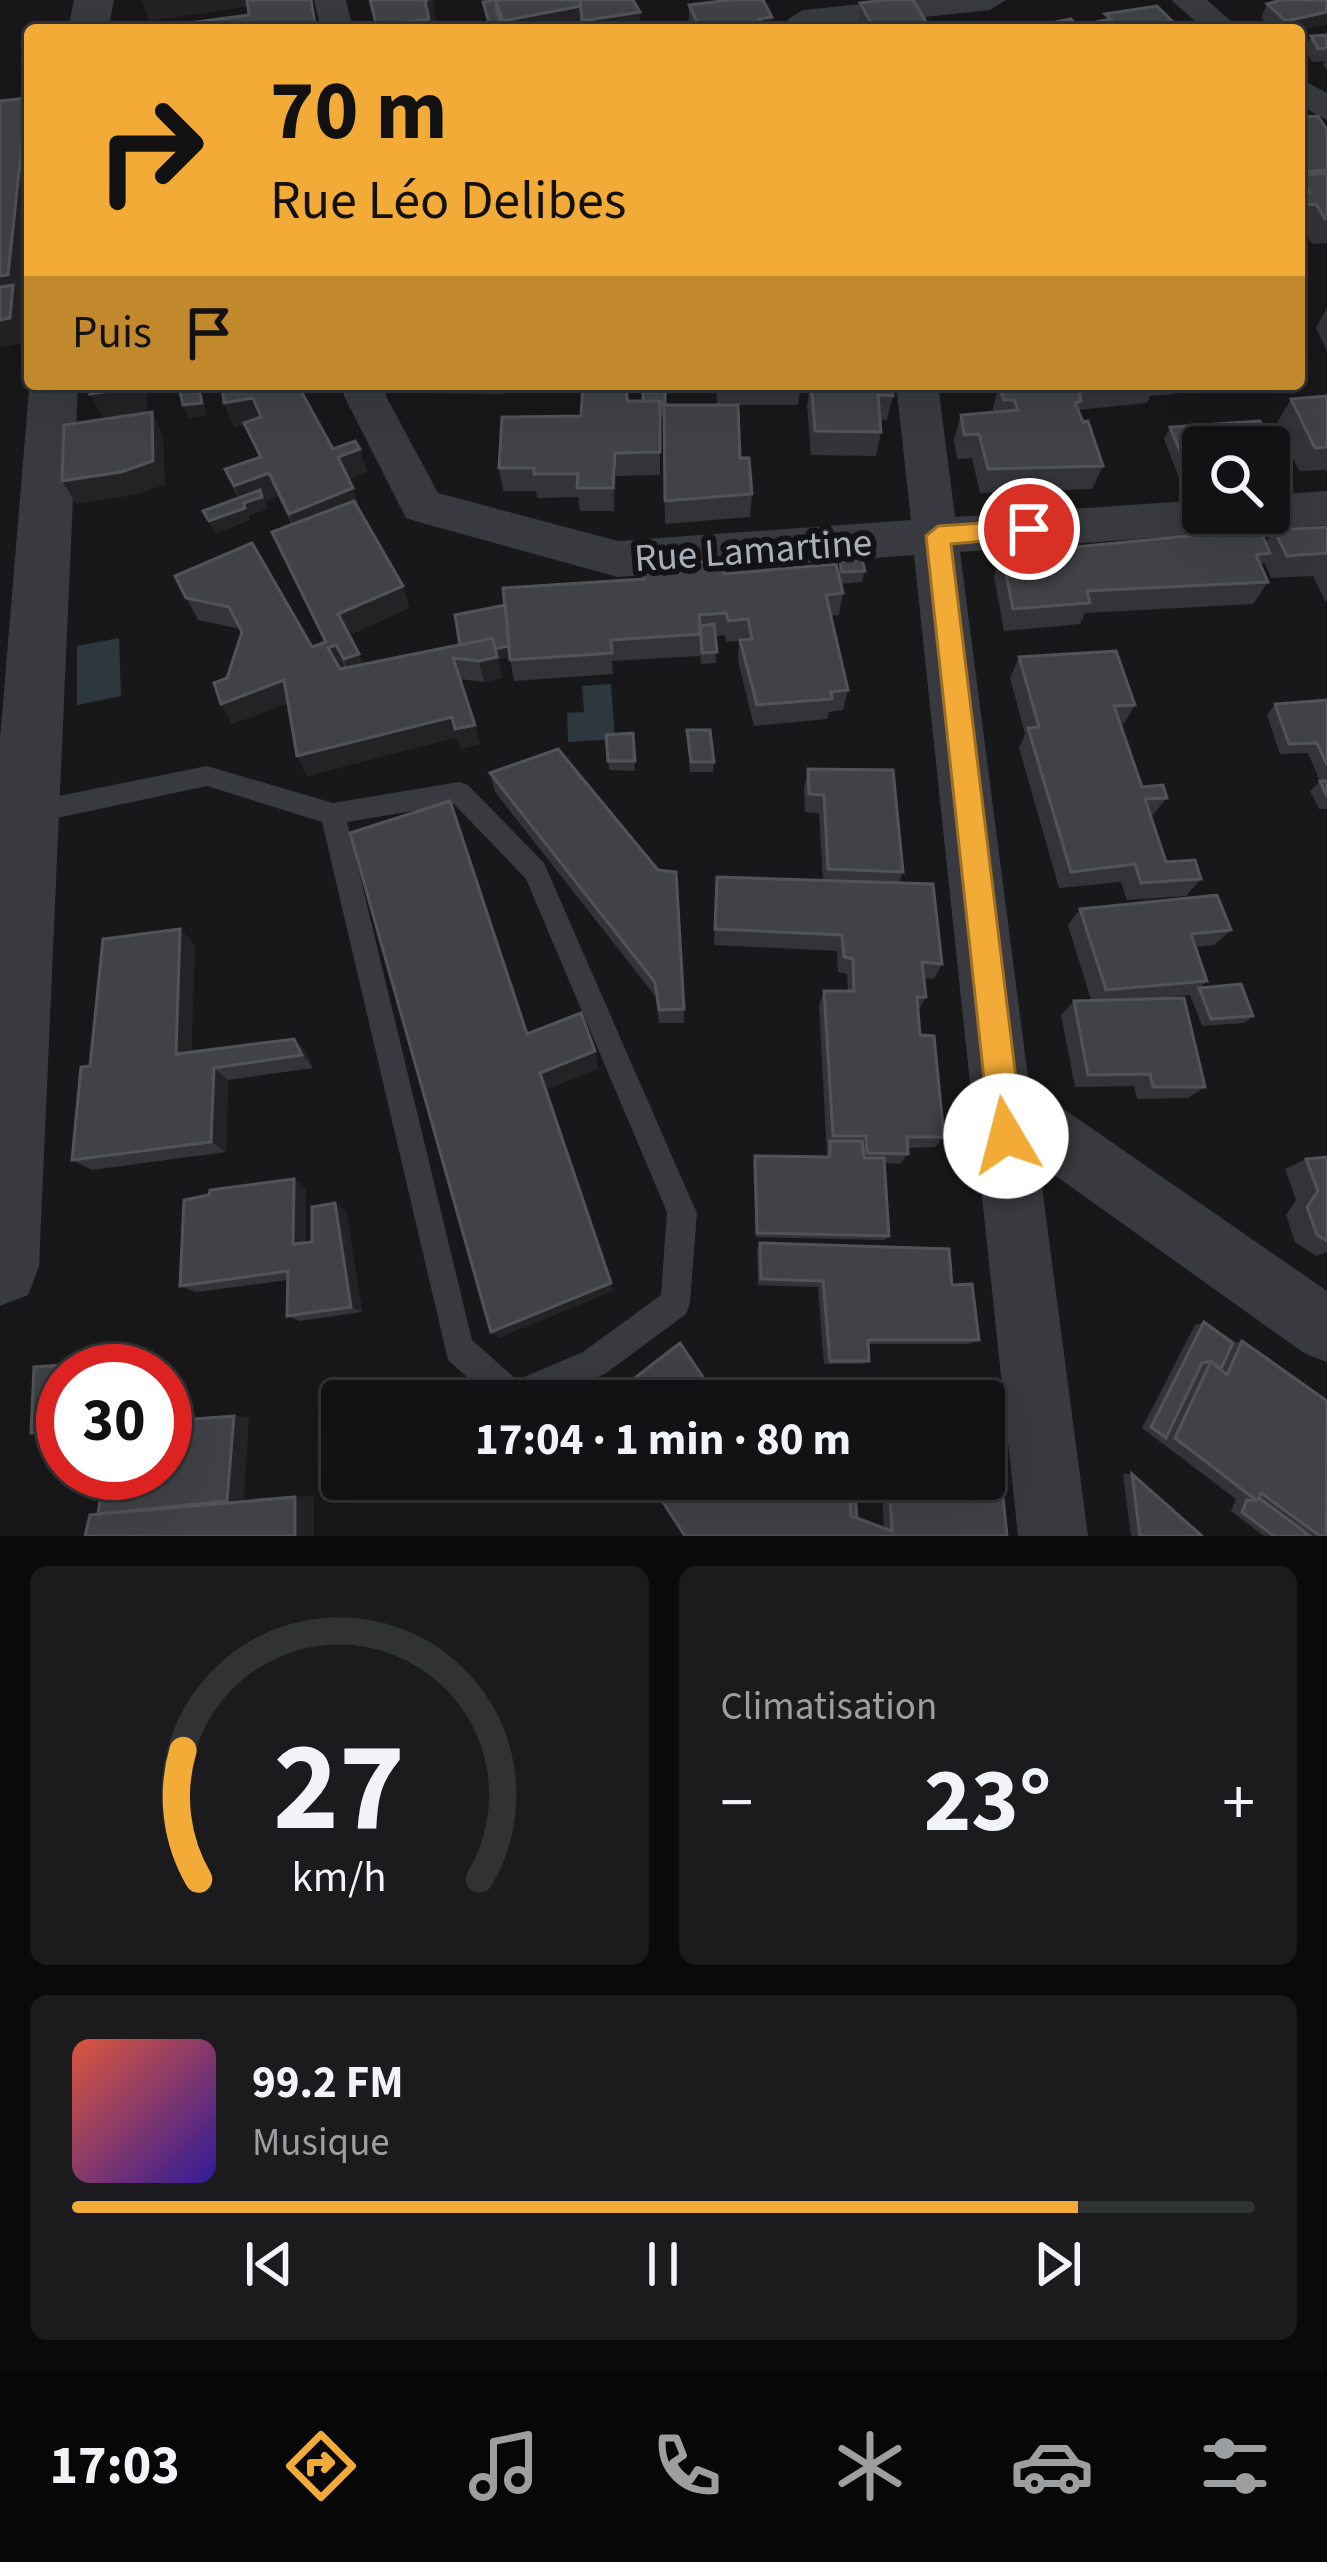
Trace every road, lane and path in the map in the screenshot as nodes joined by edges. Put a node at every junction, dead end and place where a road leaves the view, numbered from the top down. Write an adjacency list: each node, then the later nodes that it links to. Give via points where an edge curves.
1 (990, 0): 3 (street)
2 (1187, 0): 4 (street)
3 (801, 17)
4 (1217, 24)
5 (52, 390): 12 (street)
6 (365, 390): 11 (street, Rue Lamartine, via 422,506 596,554 618,559)
7 (918, 390): 11 (street)
8 (1327, 508): 9 (street)
9 (1290, 511)
10 (1182, 518): 11 (street, Rue Lamartine)
11 (938, 536): 14 (street)
12 (27, 813): 13 (lane, via 207,776); 15 (street)
13 (333, 814): 13 (lane, via 459,1349 513,1397 593,1363 675,1303 682,1212 535,871 459,794)
14 (1001, 1101): 16 (street); 17 (street)
15 (0, 1267)
16 (1327, 1330)
17 (1053, 1536)

